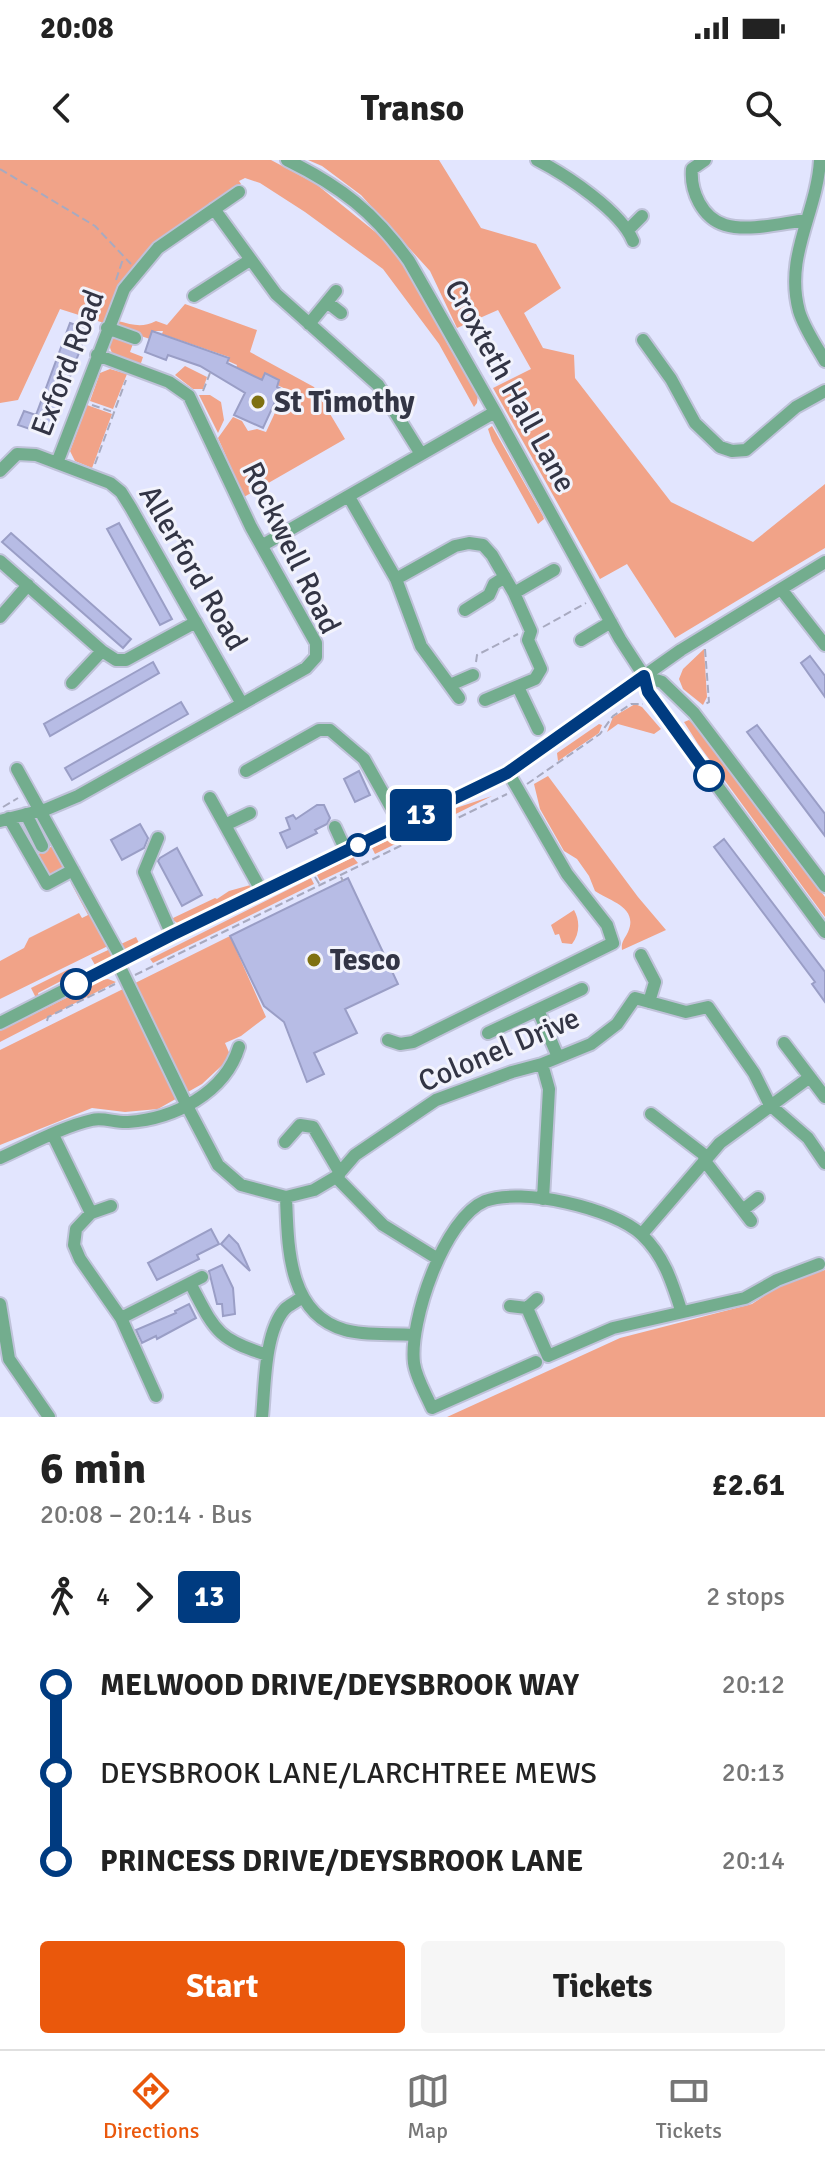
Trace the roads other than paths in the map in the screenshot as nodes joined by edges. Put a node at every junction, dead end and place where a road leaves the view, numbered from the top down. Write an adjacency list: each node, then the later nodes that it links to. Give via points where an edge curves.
1 (287, 160): 21 (street, Croxteth Hall Lane, via 355,200 394,239)
2 (705, 160): 8 (street, via 692,169 691,185 701,206 723,225)
3 (545, 162): 7 (street, via 598,201 631,236)
4 (821, 166): 8 (street)
5 (239, 192): 6 (street, Exford Road)
6 (214, 209): 9 (street); 15 (street, Exford Road, via 169,239 139,269)
7 (642, 216)
8 (807, 220): 19 (street, via 795,262 794,289 800,315)
9 (250, 260): 11 (street); 14 (street)
10 (336, 291): 12 (street)
11 (194, 296)
12 (327, 302): 13 (street); 14 (street)
13 (341, 313)
14 (309, 324): 22 (street, via 378,385)
15 (107, 328): 16 (street); 18 (street, Exford Road)
16 (135, 338)
17 (643, 340): 20 (street, via 695,423 720,447 732,451 746,450 796,407)
18 (97, 355): 23 (street, Exford Road); 26 (street, Rockwell Road, via 169,382 189,396)
19 (825, 361)
20 (825, 391)
21 (495, 412): 22 (street); 38 (street, Croxteth Hall Lane)
22 (421, 454): 25 (street)
23 (57, 463): 24 (street, Allerford Road, via 22,453); 37 (street, Allerford Road, via 121,492)
24 (0, 471)
25 (349, 497): 26 (street); 31 (street)
26 (263, 545): 49 (street, Rockwell Road, via 316,643 316,657)
27 (0, 561): 32 (street)
28 (825, 562): 33 (street)
29 (554, 570): 34 (street)
30 (505, 577): 31 (street, via 488,549 469,543); 34 (street); 35 (street)
31 (396, 579): 45 (street, via 421,646)
32 (28, 585): 36 (street); 41 (street)
33 (781, 589): 40 (street); 43 (street)
34 (514, 593): 46 (street, via 541,669 535,679)
35 (465, 610)
36 (0, 617)
37 (196, 622): 41 (street, via 126,660); 49 (street, Allerford Road)
38 (611, 622): 39 (street); 43 (street, Croxteth Hall Lane)
39 (581, 640)
40 (825, 645)
41 (102, 651): 44 (street)
42 (473, 675): 45 (street)
43 (644, 676): 50 (street, via 662,682); 51 (street, Croxteth Hall Lane, via 648,692); 55 (street)
44 (72, 683)
45 (450, 685): 47 (street)
46 (518, 687): 48 (street); 52 (street)
47 (459, 698)
48 (485, 700)
49 (242, 704): 57 (street, Rockwell Road, via 78,796)
50 (694, 713): 51 (street, via 679,712); 68 (street)
51 (672, 726): 70 (street, Croxteth Hall Lane)
52 (538, 729)
53 (17, 769): 57 (street)
54 (246, 771): 62 (street, via 319,730 330,730 364,759)
55 (508, 772): 62 (street); 79 (street, via 567,874 607,925 613,943 413,1042)
56 (210, 798): 61 (street)
57 (40, 811): 59 (street, Rockwell Road); 67 (street)
58 (250, 813): 61 (street)
59 (26, 814): 60 (street, Rockwell Road); 65 (street)
60 (3, 816): 67 (street, via 47,884)
61 (225, 825): 69 (street)
62 (401, 825): 66 (street)
63 (335, 827): 66 (street)
64 (158, 838): 71 (street, via 144,872)
65 (42, 846)
66 (346, 851): 69 (street)
67 (73, 870): 73 (street)
68 (825, 886)
69 (262, 892): 71 (street)
70 (825, 932)
71 (172, 935): 73 (street)
72 (641, 955): 75 (street, via 655,982)
73 (121, 962): 77 (street); 87 (street)
74 (582, 989): 76 (street)
75 (649, 1002): 82 (street, Colonel Drive, via 635,998 617,1024 591,1044); 86 (street, via 686,1012 708,1007)
76 (538, 1010): 78 (street); 82 (street)
77 (0, 1023)
78 (488, 1033)
79 (388, 1040)
80 (784, 1043): 84 (street)
81 (239, 1047): 87 (street, via 234,1065)
82 (558, 1057): 83 (street, Colonel Drive)
83 (542, 1064): 94 (street, Colonel Drive, via 436,1100 355,1155); 97 (street, via 549,1089)
84 (810, 1077): 85 (street); 86 (street)
85 (825, 1097)
86 (770, 1105): 92 (street); 93 (street, via 808,1138)
87 (187, 1106): 89 (street, via 161,1118 125,1123 94,1119); 95 (street, via 218,1165 241,1185)
88 (651, 1114): 92 (street)
89 (53, 1135): 91 (street); 100 (street)
90 (285, 1142): 94 (street, via 300,1125 313,1127)
91 (0, 1158)
92 (706, 1159): 99 (street); 102 (street)
93 (825, 1163)
94 (338, 1175): 95 (street, Colonel Drive, via 314,1190); 103 (street, via 383,1225)
95 (286, 1197): 105 (street, via 288,1245)
96 (758, 1198): 99 (street)
97 (543, 1199): 102 (street, via 589,1209); 103 (street, via 508,1196 484,1202 463,1218)
98 (111, 1206): 100 (street)
99 (744, 1209): 101 (street)
100 (91, 1213): 111 (street, via 76,1229 74,1245)
101 (751, 1221)
102 (642, 1234): 110 (street, via 662,1259)
103 (438, 1259): 112 (street)
104 (819, 1264): 110 (street, via 745,1298)
105 (301, 1298): 112 (street, via 318,1317 345,1330); 113 (street, via 284,1310)
106 (537, 1299): 109 (street)
107 (0, 1304): 115 (street)
108 (510, 1306): 109 (street)
109 (527, 1308): 110 (street, via 548,1356 613,1328)
110 (681, 1310)
111 (121, 1318): 113 (street, via 196,1280 213,1326 234,1344); 116 (street)
112 (414, 1335): 114 (street, via 414,1365 432,1408)
113 (267, 1355): 118 (street)
114 (536, 1362)
115 (4, 1363): 117 (street)
116 (156, 1396)
117 (49, 1417)
118 (262, 1417)

